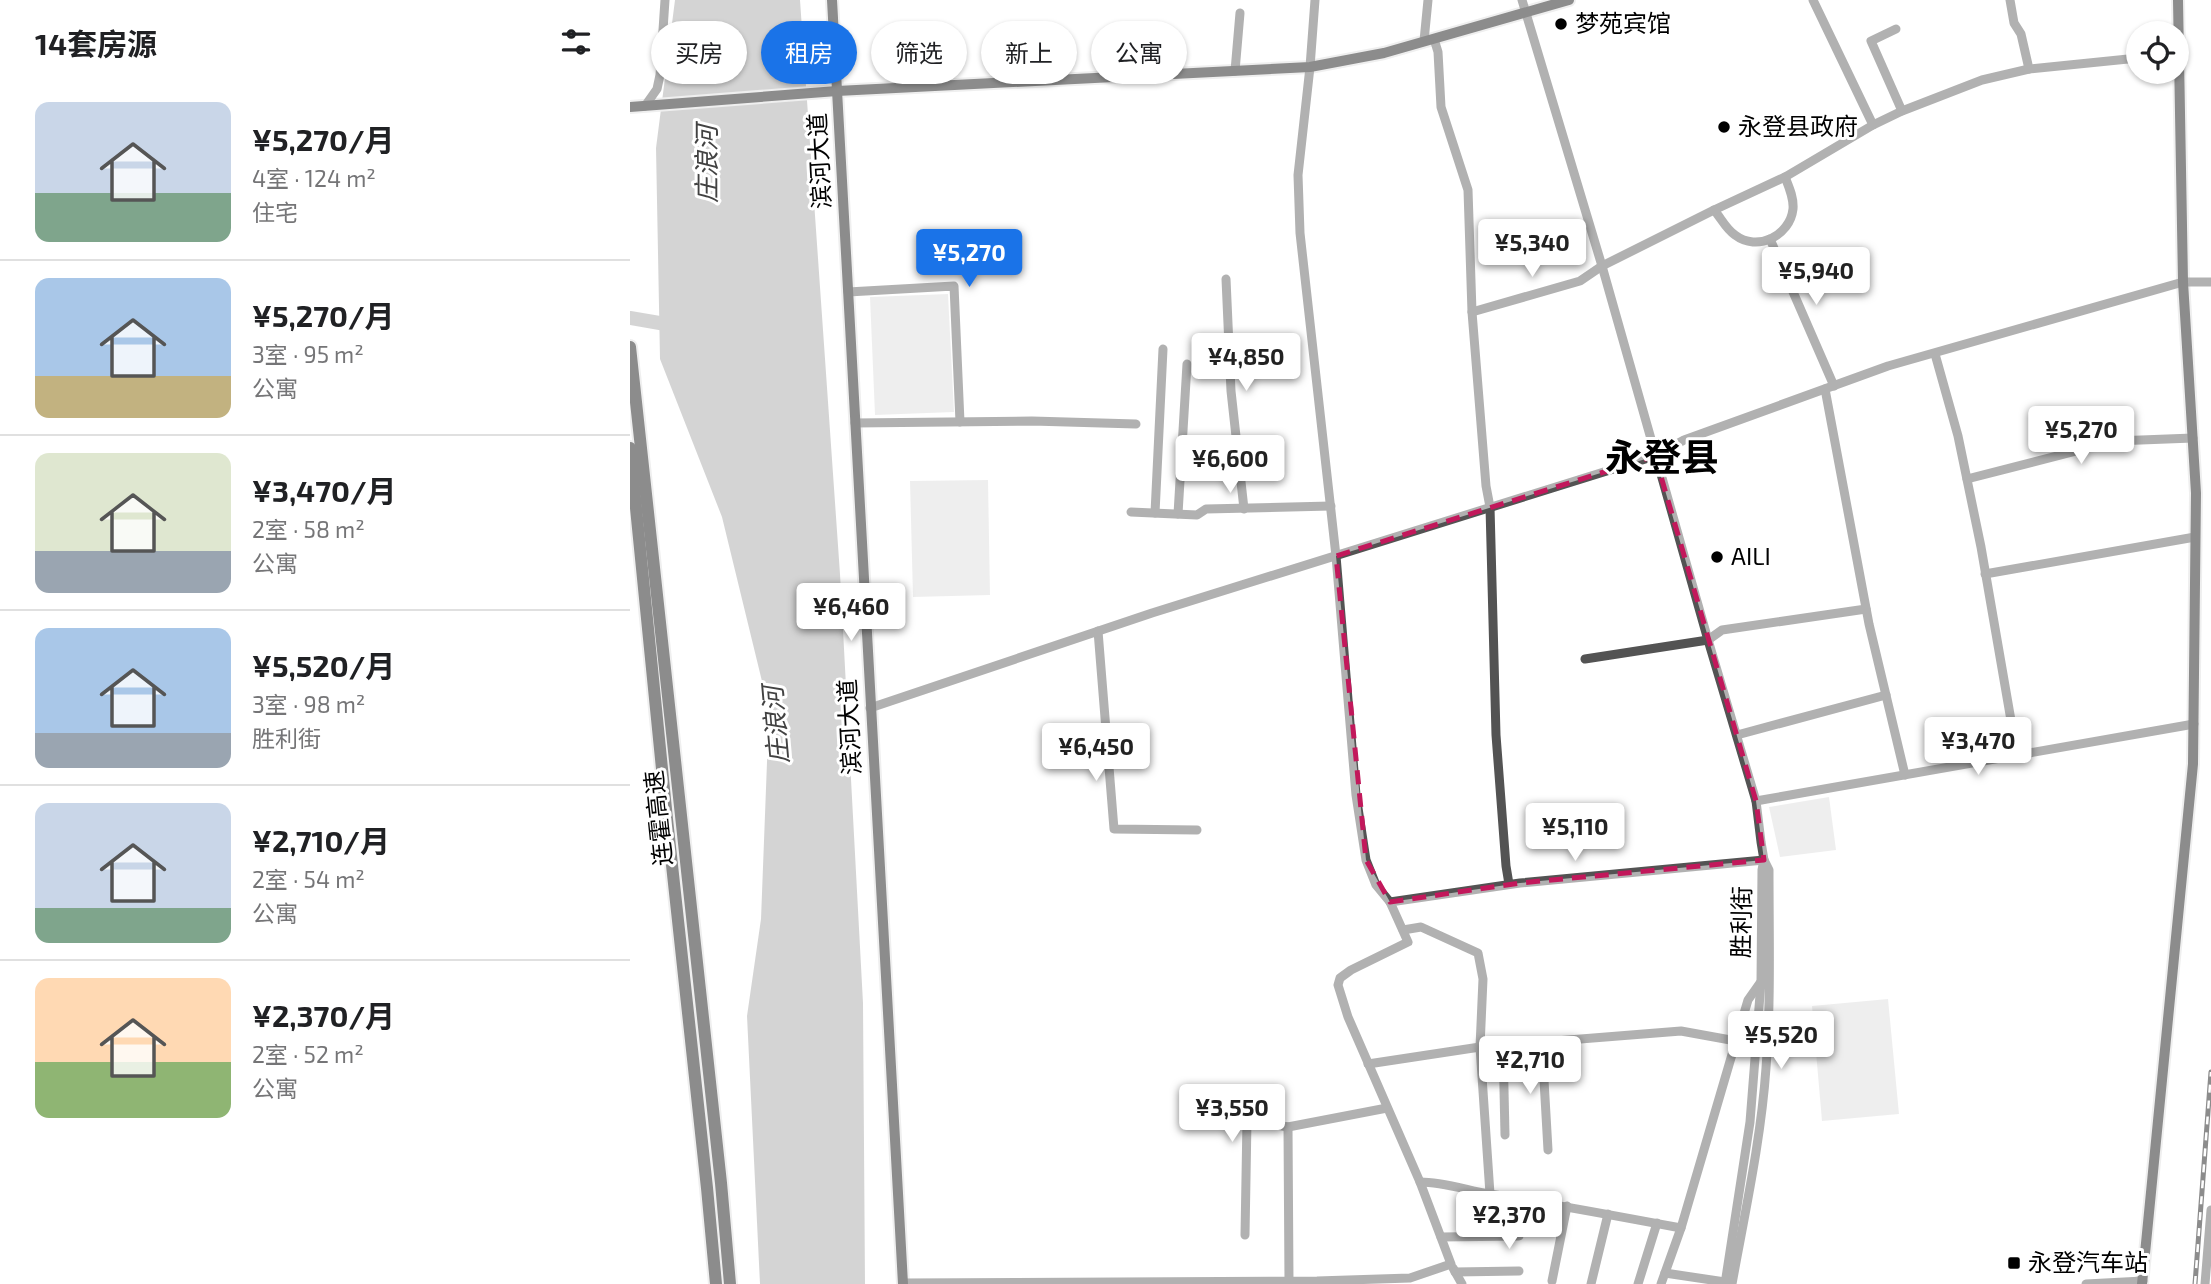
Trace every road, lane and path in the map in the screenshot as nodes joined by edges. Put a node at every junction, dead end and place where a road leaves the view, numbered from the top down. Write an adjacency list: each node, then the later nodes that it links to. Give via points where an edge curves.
1 (664, 0): 21 (street, via 660,75)
2 (832, 0): 20 (main road, 滨河大道)
3 (1315, 0): 16 (street)
4 (1427, 0): 14 (street)
5 (1522, 0): 11 (street)
6 (1569, 0): 11 (main road)
7 (1813, 0): 24 (street)
8 (2010, 0): 17 (street)
9 (2178, 0): 12 (main road)
10 (1240, 13): 18 (street)
11 (1525, 13): 14 (main road); 28 (street)
12 (2178, 21)
13 (1896, 29): 23 (street, via 1871,41)
14 (1429, 40): 16 (main road); 33 (street, via 1438,52 1441,107 1468,190)
15 (2126, 59): 17 (street)
16 (1310, 67): 18 (main road); 46 (street, via 1298,175 1300,233)
17 (2029, 69): 23 (street, via 1982,80)
18 (1236, 71): 20 (main road)
19 (2179, 84): 30 (main road)
20 (837, 91): 21 (main road); 32 (main road, 滨河大道)
21 (651, 105): 22 (main road)
22 (630, 107)
23 (1902, 111): 24 (street)
24 (1873, 125): 25 (street)
25 (1785, 177): 26 (street); 27 (street, via 1792,214 1784,229)
26 (1714, 210): 27 (street, via 1740,238); 28 (street)
27 (1770, 239): 38 (street)
28 (1602, 267): 33 (street, via 1580,281); 44 (street)
29 (1226, 279): 48 (street, via 1231,391)
30 (2183, 282): 31 (street); 36 (street); 42 (main road)
31 (2211, 282)
32 (848, 292): 39 (street, via 954,286); 40 (main road, 滨河大道)
33 (1472, 312): 47 (street)
34 (630, 347): 101 (highway, 连霍高速)
35 (1163, 349): 50 (street)
36 (1935, 354): 38 (street); 45 (street)
37 (1187, 364): 51 (street)
38 (1830, 387): 44 (street, via 1684,440); 55 (street)
39 (960, 422): 40 (street); 41 (street)
40 (855, 423): 60 (main road, 滨河大道)
41 (1136, 424)
42 (2193, 438): 45 (street, via 2115,441); 52 (main road)
43 (630, 447): 100 (highway, 连霍高速)
44 (1655, 456): 47 (street); 57 (street)
45 (1967, 479): 54 (street)
46 (1331, 506): 48 (street); 53 (street)
47 (1490, 508): 53 (street); 68 (street, via 1496,735)
48 (1244, 509): 51 (street)
49 (1131, 512): 50 (street)
50 (1155, 513): 51 (street)
51 (1178, 514)
52 (2195, 537): 54 (street); 61 (main road)
53 (1336, 556): 56 (street); 69 (street, via 1356,795 1366,860 1376,885)
54 (1985, 574): 63 (street)
55 (1866, 608): 57 (street, via 1722,630); 59 (street)
56 (1098, 631): 60 (street); 66 (street, via 1114,830)
57 (1708, 640): 58 (street); 62 (street)
58 (1586, 659)
59 (1886, 695): 62 (street); 64 (street)
60 (870, 708): 97 (main road, 滨河大道)
61 (2194, 724): 63 (street); 99 (main road)
62 (1737, 735): 65 (street)
63 (2017, 755): 64 (street)
64 (1905, 775): 65 (street)
65 (1756, 801): 67 (street)
66 (1196, 830)
67 (1764, 860): 68 (street); 71 (street, 胜利街); 98 (street, 胜利街, via 1769,870 1766,1070 1756,1147)
68 (1509, 884): 69 (street)
69 (1390, 902): 70 (street)
70 (1403, 930): 75 (street, via 1421,927 1478,953 1483,979); 76 (street, via 1408,942 1351,970 1338,985)
71 (1761, 982): 72 (street, via 1748,1000); 98 (street, 胜利街, via 1750,1122)
72 (1737, 1041): 73 (street, via 1681,1031); 88 (street)
73 (1532, 1043): 74 (street); 80 (street, via 1535,1069 1544,1080)
74 (1503, 1045): 75 (street); 79 (street)
75 (1480, 1047): 76 (street); 82 (street)
76 (1368, 1064): 77 (street)
77 (1387, 1108): 78 (street); 81 (street)
78 (1288, 1127): 89 (street, via 1247,1120); 95 (street)
79 (1505, 1135)
80 (1548, 1150)
81 (1420, 1182): 82 (street); 90 (street)
82 (1490, 1194): 83 (street)
83 (1522, 1199): 84 (street); 90 (street, via 1519,1236)
84 (1567, 1206): 86 (street); 94 (street)
85 (2211, 1210): 107 (street)
86 (1608, 1214): 87 (street); 103 (street)
87 (1657, 1223): 88 (street); 104 (street)
88 (1681, 1228): 93 (street)
89 (1245, 1235)
90 (1441, 1237): 91 (street)
91 (1453, 1268): 92 (street); 96 (street, via 1410,1278); 102 (street)
92 (1519, 1271)
93 (1665, 1273): 98 (street); 105 (street)
94 (1552, 1281)
95 (1289, 1282): 96 (street); 97 (street)
96 (1352, 1282)
97 (903, 1283)
98 (1727, 1283)
99 (2143, 1283): 106 (street)
100 (716, 1284)
101 (730, 1284)
102 (1462, 1284)
103 (1591, 1284)
104 (1638, 1284)
105 (1661, 1284)
106 (2087, 1284)
107 (2205, 1284)

